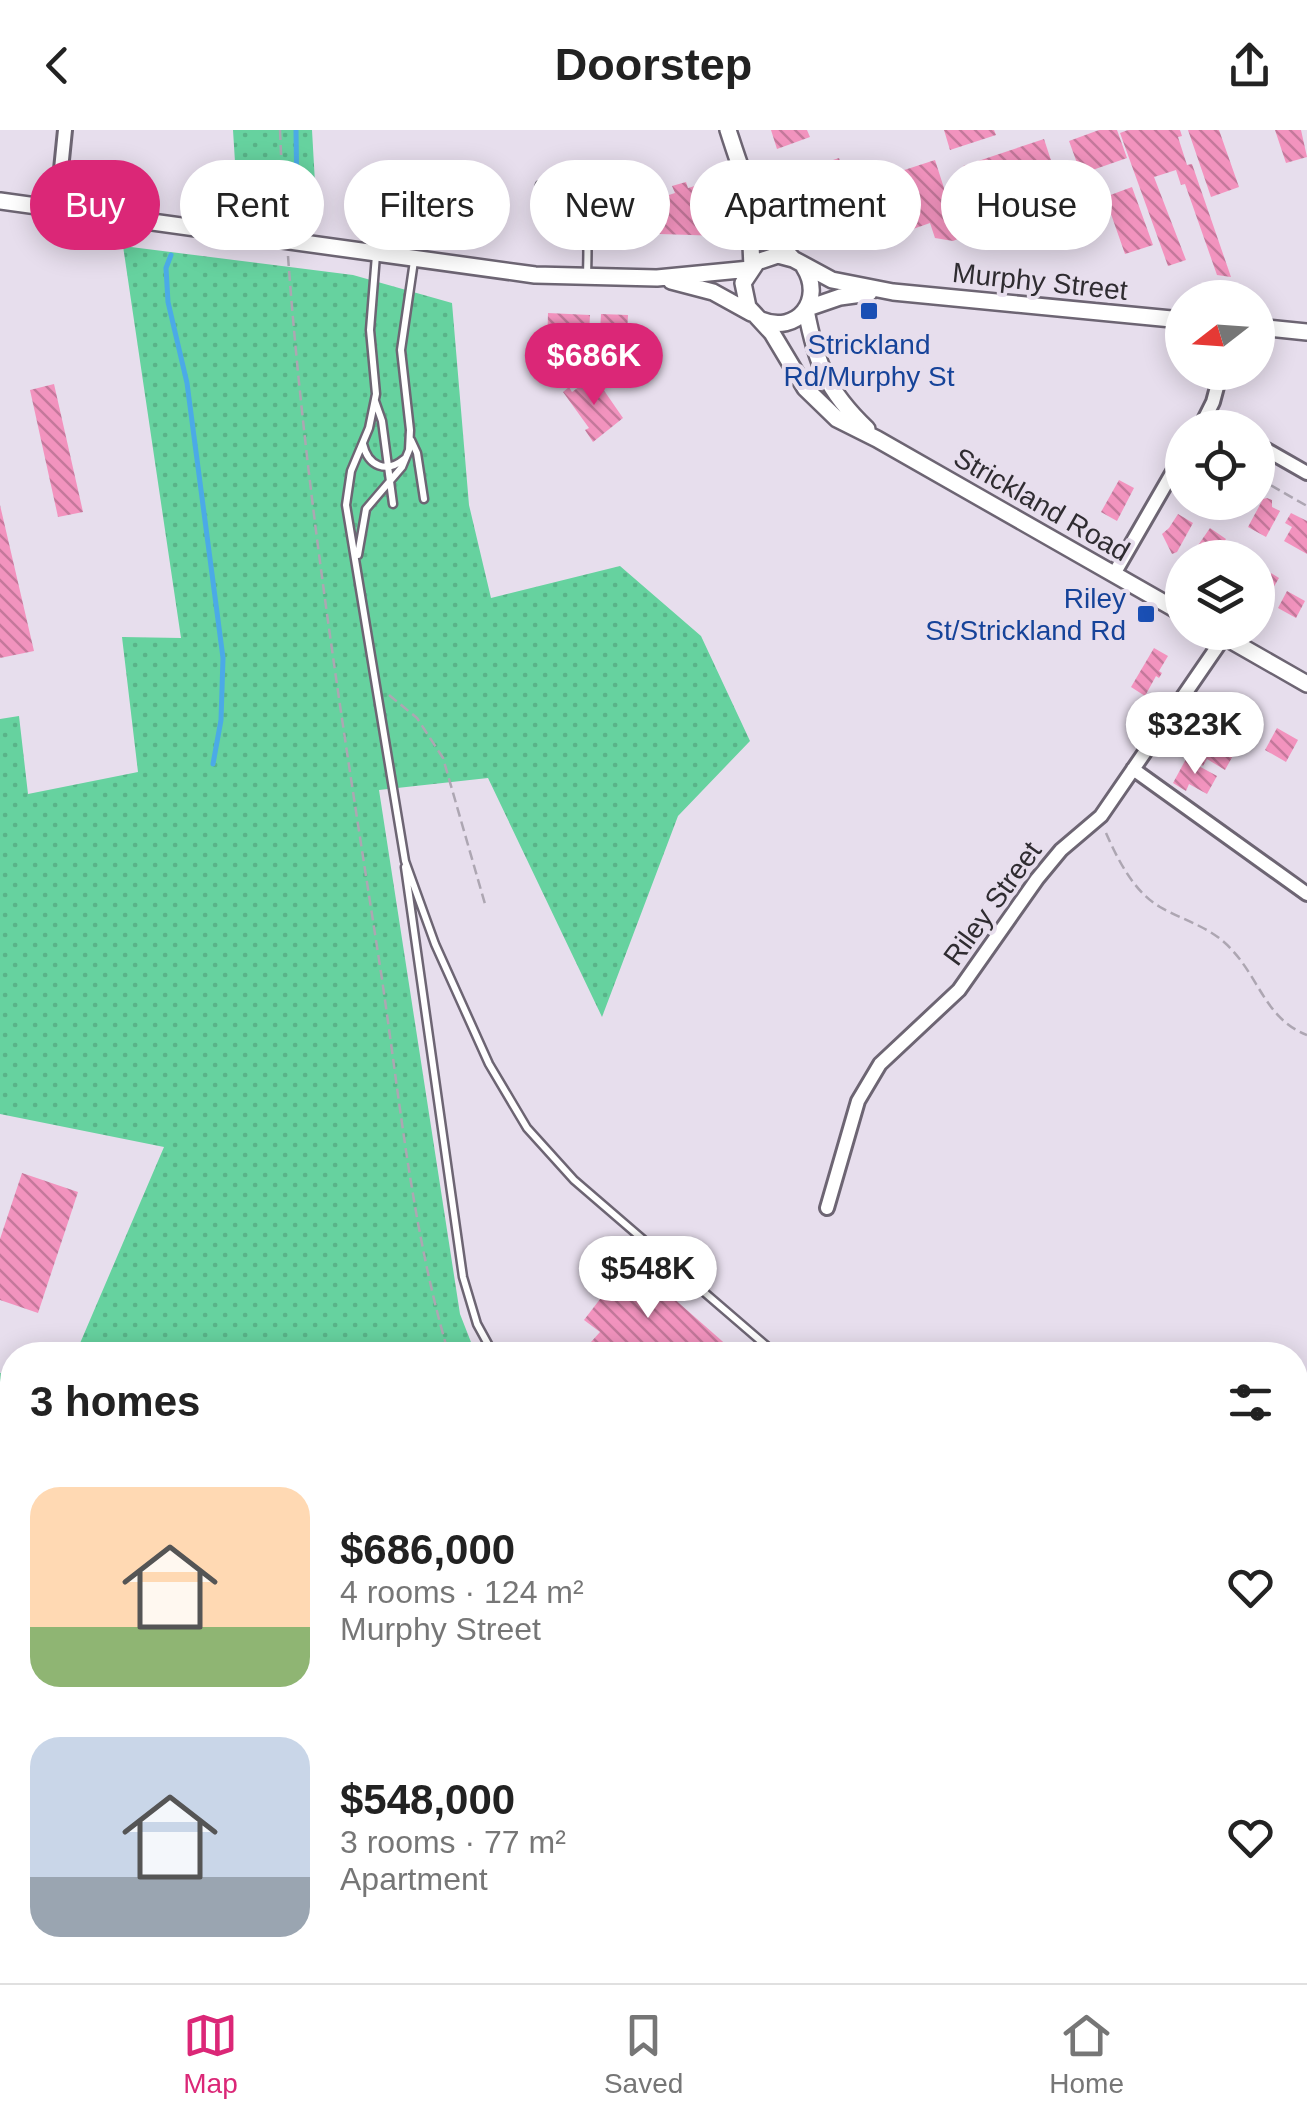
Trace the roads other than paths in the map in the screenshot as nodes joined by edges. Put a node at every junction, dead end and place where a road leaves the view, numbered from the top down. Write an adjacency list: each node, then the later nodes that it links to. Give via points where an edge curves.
1 (65, 130): 3 (street)
2 (728, 130): 4 (street)
3 (62, 160)
4 (738, 160)
5 (0, 202): 6 (street)
6 (30, 206)
7 (160, 224): 11 (street)
8 (587, 250): 15 (lane)
9 (751, 250): 14 (street)
10 (786, 250): 13 (street)
11 (376, 254): 12 (street); 23 (lane, via 370,330)
12 (414, 260): 15 (street); 24 (lane, via 401,350)
13 (797, 262): 14 (street, via 771,256); 17 (street, Murphy Street, via 834,280); 18 (street, via 812,285)
14 (751, 268): 16 (street); 19 (street, via 743,292)
15 (586, 277): 16 (street)
16 (657, 278): 19 (street, via 713,292)
17 (893, 292): 18 (street, Murphy Street, via 840,297); 20 (street, Murphy Street)
18 (807, 309): 19 (street, via 784,324); 25 (street, Strickland Road, via 822,372)
19 (755, 316): 25 (street, Strickland Road, via 817,402)
20 (1165, 318)
21 (1275, 329): 22 (street)
22 (1307, 332)
23 (375, 400): 26 (lane); 29 (lane)
24 (411, 439): 27 (lane); 33 (lane)
25 (877, 439): 36 (street, Strickland Road)
26 (362, 444): 29 (lane, via 370,461); 35 (lane, via 346,498)
27 (408, 454): 29 (lane); 31 (lane)
28 (1275, 455): 30 (street)
29 (388, 467): 31 (lane)
30 (1307, 473)
31 (390, 480): 34 (lane); 35 (lane, via 366,509)
32 (1165, 486): 36 (street)
33 (424, 498)
34 (393, 504)
35 (357, 565): 42 (lane)
36 (1114, 574): 37 (street, Strickland Road)
37 (1165, 603)
38 (1210, 650): 41 (street, Riley Street)
39 (1247, 650): 40 (street)
40 (1307, 684)
41 (1133, 769): 43 (street); 44 (street, Riley Street, via 1101,816 1037,879 959,990 880,1064 858,1101)
42 (405, 860): 45 (lane, via 463,1276); 46 (lane, via 472,1028 527,1128 589,1194)
43 (1307, 894)
44 (827, 1208)
45 (487, 1342)
46 (762, 1342)

